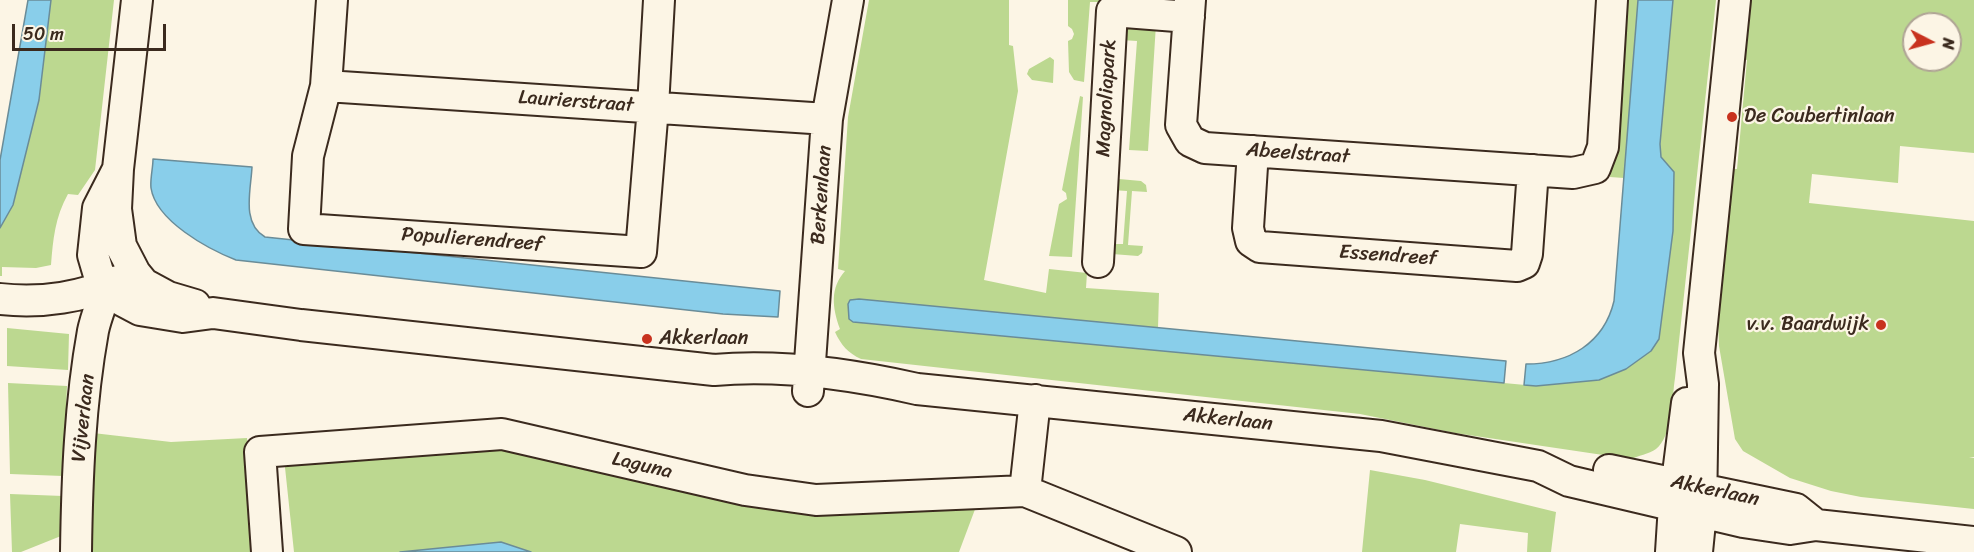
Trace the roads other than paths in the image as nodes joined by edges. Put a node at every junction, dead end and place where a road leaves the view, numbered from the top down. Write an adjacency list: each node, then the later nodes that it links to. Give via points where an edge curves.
1 (137, 0): 12 (street)
2 (332, 0): 8 (street)
3 (658, 0): 9 (street)
4 (848, 0): 10 (street, Berkenlaan)
5 (1612, 0): 13 (street, Abeelstraat, via 1603,147 1595,168 1573,173)
6 (1735, 0): 22 (street, via 1699,353 1690,377)
7 (1189, 9): 11 (street, Abeelstraat, via 1181,125 1190,141 1205,148); 14 (street, Magnoliapark, via 1113,11)
8 (326, 86): 9 (street, Laurierstraat); 9 (street, Populierendreef, via 308,156 304,229 641,252)
9 (653, 107): 10 (street, Laurierstraat)
10 (826, 119): 19 (street, Berkenlaan)
11 (1253, 151): 13 (street, Abeelstraat); 13 (street, Essendreef, via 1248,228 1251,241 1260,247 1517,266 1524,263 1527,254)
12 (118, 169): 15 (street, via 118,230 121,246); 16 (street, via 98,208 95,229 93,255)
13 (1533, 171)
14 (1098, 262)
15 (135, 273): 16 (street); 18 (street, Akkerlaan, via 155,291)
16 (107, 286): 17 (street, via 61,299); 18 (street, Akkerlaan, via 140,310 183,317); 24 (street, Vijverlaan, via 94,329 83,411)
17 (0, 299)
18 (213, 313): 19 (street, Akkerlaan, via 714,370 749,367)
19 (809, 382): 20 (street, Akkerlaan, via 872,379 917,388)
20 (1035, 400): 21 (street); 22 (street, Akkerlaan, via 1381,436 1538,466 1571,463)
21 (1025, 491): 25 (street, Laguna, via 816,500 745,490 502,434 260,452); 26 (street, Laguna)
22 (1688, 497): 23 (street, Akkerlaan, via 1743,522 1790,530 1816,525); 27 (street); 28 (street)
23 (1974, 542)
24 (76, 552)
25 (267, 552)
26 (1176, 552)
27 (1671, 552)
28 (1697, 552)

